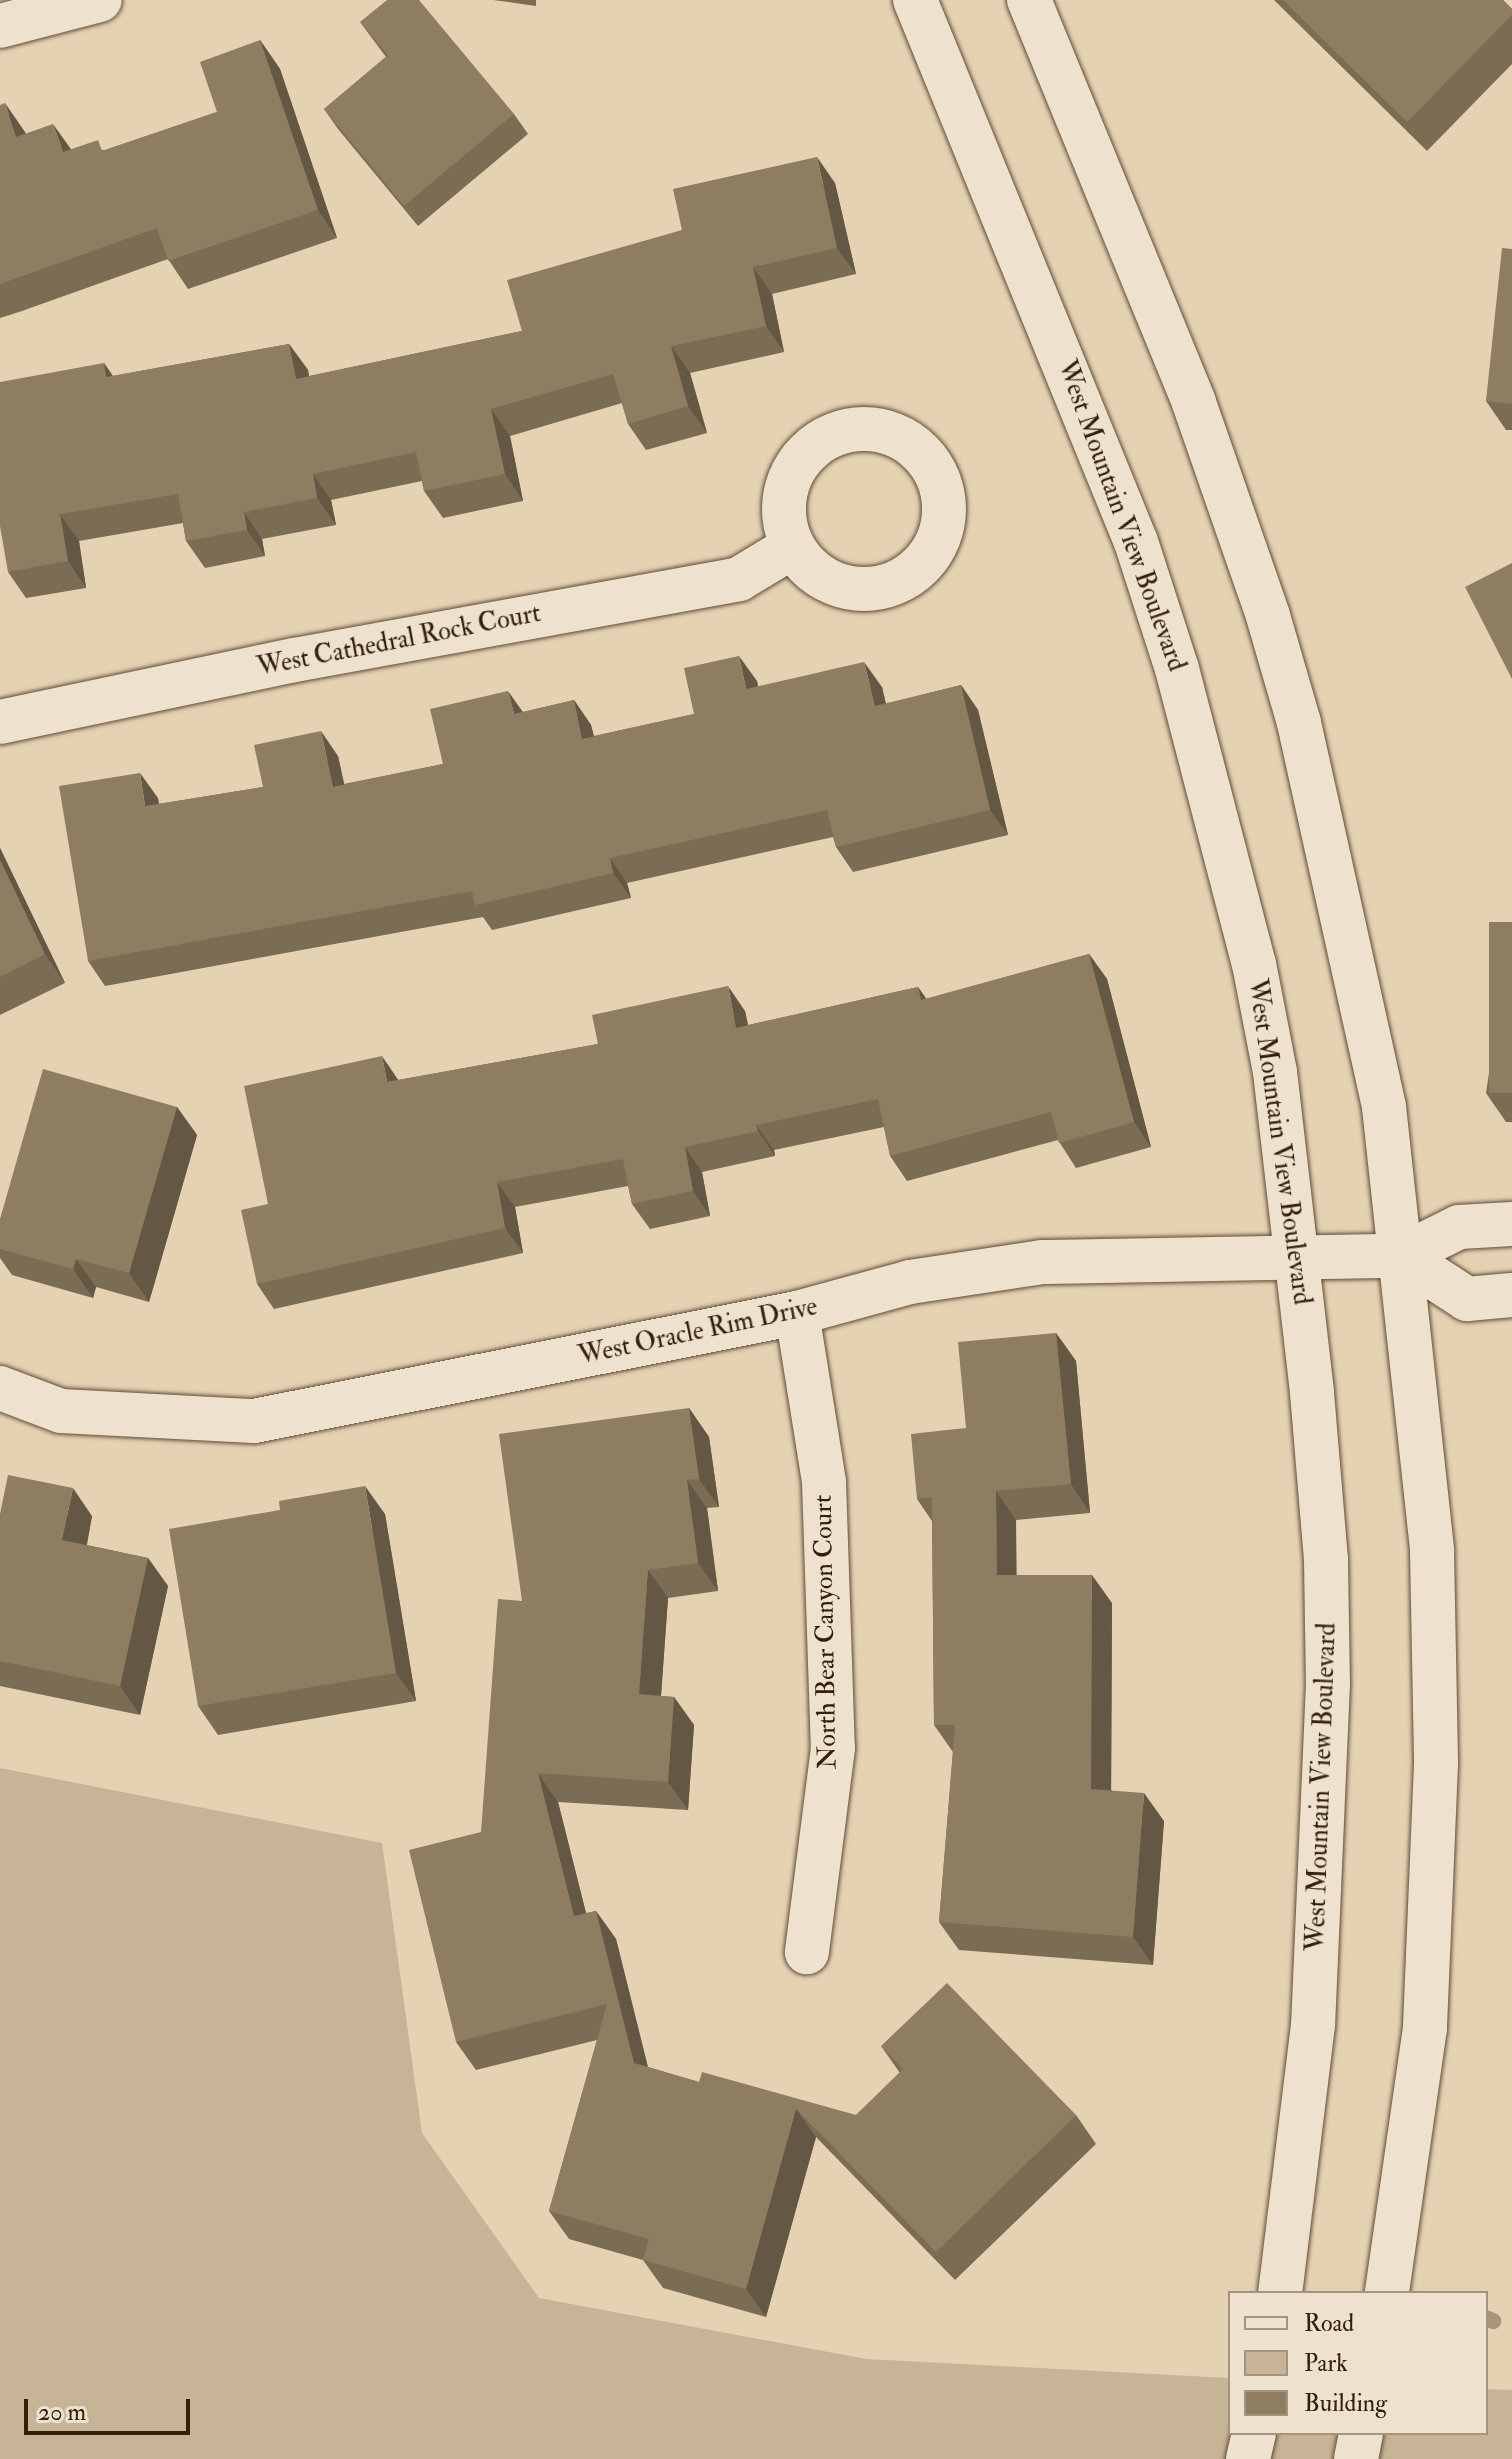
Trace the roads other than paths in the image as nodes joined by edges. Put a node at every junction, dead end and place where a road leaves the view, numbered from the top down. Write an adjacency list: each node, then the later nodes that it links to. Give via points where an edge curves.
1 (100, 0): 4 (street)
2 (915, 0): 9 (street, West Mountain View Boulevard, via 1136,542 1177,669 1254,964 1275,1072)
3 (1029, 0): 8 (street, via 1194,403 1272,631 1306,753 1384,1107)
4 (0, 26)
5 (792, 547): 6 (street, West Cathedral Rock Court, via 739,579 295,660)
6 (0, 722)
7 (1512, 1224): 8 (street, West Oracle Rim Drive, via 1459,1227)
8 (1401, 1256): 9 (street, West Oracle Rim Drive); 10 (street, via 1467,1299); 15 (street, via 1432,1551 1436,1764 1425,2028)
9 (1298, 1260): 11 (street, West Oracle Rim Drive, via 1042,1262 910,1282); 14 (street, West Mountain View Boulevard, via 1326,1560 1328,1683 1313,2025)
10 (1512, 1295)
11 (797, 1313): 12 (street, West Oracle Rim Drive, via 254,1421 61,1411); 13 (street, North Bear Canyon Court, via 824,1482 833,1748)
12 (0, 1388)
13 (807, 1952)
14 (1280, 2291)
15 (1387, 2291)
16 (1254, 2435): 18 (street)
17 (1361, 2435): 19 (street)
18 (1248, 2459)
19 (1356, 2459)

